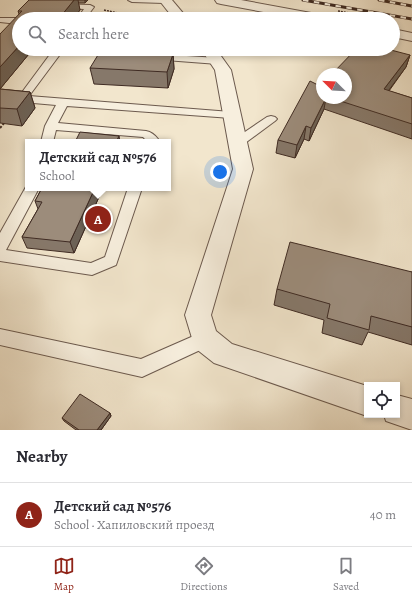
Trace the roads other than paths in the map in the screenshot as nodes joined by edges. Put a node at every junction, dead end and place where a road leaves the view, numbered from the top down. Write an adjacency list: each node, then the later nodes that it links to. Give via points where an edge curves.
1 (132, 0): 2 (lane)
2 (165, 0): 6 (street)
3 (222, 0): 7 (street)
4 (56, 5): 5 (lane, via 90,7)
5 (86, 12)
6 (175, 12)
7 (285, 12)
8 (12, 19): 9 (lane)
9 (0, 20)
10 (400, 34): 11 (street)
11 (412, 37)
12 (54, 56): 14 (lane, via 22,99)
13 (214, 56): 15 (street, via 223,70)
14 (63, 102): 15 (lane); 17 (lane)
15 (230, 115): 20 (street)
16 (271, 119): 20 (lane)
17 (51, 126): 18 (lane); 19 (lane, via 146,134)
18 (48, 139)
19 (152, 139)
20 (237, 143): 26 (street, via 243,169 198,315)
21 (30, 191): 23 (lane)
22 (135, 191): 24 (lane, via 112,261 92,269)
23 (0, 247)
24 (0, 255)
25 (0, 337): 26 (lane, via 142,368)
26 (205, 339): 27 (street, via 224,354)
27 (364, 400)
28 (400, 411): 29 (street)
29 (412, 415)

